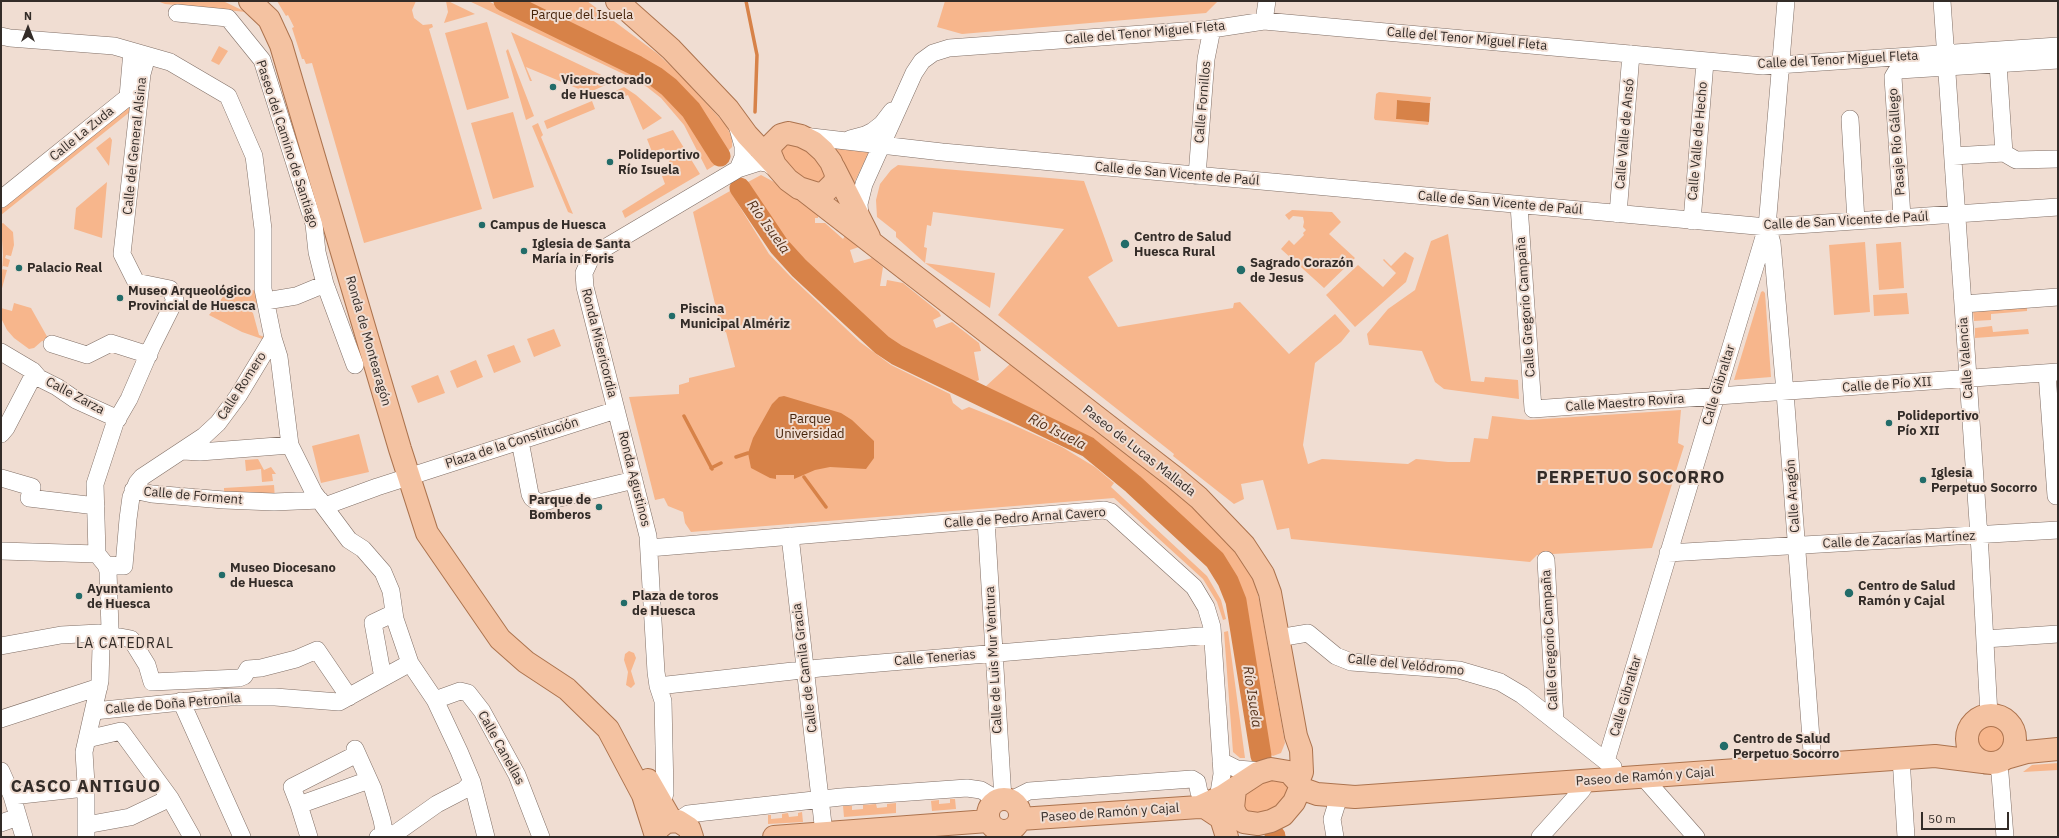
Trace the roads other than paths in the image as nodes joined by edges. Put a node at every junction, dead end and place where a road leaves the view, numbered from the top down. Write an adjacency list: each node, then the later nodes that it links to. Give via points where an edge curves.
1 (250, 1): 69 (main road, Ronda de Montearagón, via 269,19 282,45)
2 (617, 1): 19 (main road, via 672,49)
3 (1267, 1): 7 (street)
4 (1786, 1): 17 (street, Calle Gibraltar)
5 (1942, 1): 14 (street, Calle Valencia)
6 (177, 13): 48 (street, Paseo del Camino de Santiago, via 228,18 262,60 314,224 317,252)
7 (1264, 20): 8 (street, Calle del Tenor Miguel Fleta); 12 (street, Calle del Tenor Miguel Fleta)
8 (1212, 28): 18 (street, Calle del Tenor Miguel Fleta, via 949,48 933,53 922,61); 33 (street, Calle Fornillos, via 1206,59)
9 (1, 36): 11 (street, via 114,46)
10 (2058, 46): 14 (street, Calle del Tenor Miguel Fleta)
11 (140, 53): 36 (street, Calle La Zuda, via 128,98); 50 (street, via 170,62 228,96 254,156 263,229 263,290); 55 (street, Calle del General Alsina, via 142,74 122,254 136,282 170,289 175,300)
12 (1631, 54): 15 (street, Calle del Tenor Miguel Fleta); 39 (street, Calle Valle de Ansó)
13 (2058, 60): 16 (street)
14 (1947, 61): 16 (street); 17 (street, Calle del Tenor Miguel Fleta); 27 (street, Calle Valencia); 41 (street, Pasaje Río Gállego, via 1899,70 1894,74)
15 (1705, 62): 17 (street, Calle del Tenor Miguel Fleta); 42 (street, Calle Valle de Hecho)
16 (1998, 64): 26 (street)
17 (1780, 65): 44 (street, Calle Gibraltar)
18 (901, 98): 22 (street, Calle del Tenor Miguel Fleta, via 873,131 851,139); 23 (street, Calle del Tenor Miguel Fleta)
19 (731, 114): 21 (main road, via 758,130); 24 (main road); 31 (street, via 743,146 743,157)
20 (1850, 119): 43 (street)
21 (790, 134): 22 (street, Calle de San Vicente de Paúl); 24 (street, Ronda Misericordia, via 774,137); 29 (main road, via 772,145 770,153); 30 (main road, via 823,151)
22 (832, 140): 23 (street, Calle de San Vicente de Paúl)
23 (883, 144): 25 (street, Calle de San Vicente de Paúl); 32 (street, Calle del Tenor Miguel Fleta)
24 (760, 149): 29 (main road); 31 (street, Ronda Misericordia)
25 (942, 152): 32 (street, Calle de San Vicente de Paúl, via 896,153 879,160); 33 (street, Calle de San Vicente de Paúl)
26 (2004, 153): 27 (street); 28 (street, via 2016,160)
27 (1953, 156): 40 (street, Calle Valencia)
28 (2058, 159)
29 (777, 168): 31 (street, Ronda Misericordia, via 760,162); 34 (main road, via 793,185)
30 (834, 168): 34 (main road, via 835,182 831,188 825,192); 35 (main road, Paseo de Lucas Mallada)
31 (738, 169): 63 (street, Ronda Misericordia, via 598,252 587,265 584,273 585,286)
32 (870, 169): 35 (street, Calle de San Vicente de Paúl, via 860,184); 45 (street, Calle del Tenor Miguel Fleta, via 859,204)
33 (1197, 176): 37 (street, Calle de San Vicente de Paúl)
34 (811, 192): 35 (street, Calle de San Vicente de Paúl, via 834,195); 45 (main road, Paseo de Lucas Mallada)
35 (847, 192): 45 (main road, Paseo de Lucas Mallada)
36 (1, 199)
37 (1519, 205): 39 (street, Calle de San Vicente de Paúl); 62 (street, Calle Gregorio Campaña)
38 (2058, 207): 40 (street, Calle de San Vicente de Paúl)
39 (1618, 214): 42 (street, Calle de San Vicente de Paúl)
40 (1957, 214): 41 (street, Calle de San Vicente de Paúl); 51 (street, Calle Valencia)
41 (1902, 217): 43 (street, Calle de San Vicente de Paúl)
42 (1692, 220): 44 (street, Calle de San Vicente de Paúl)
43 (1856, 220): 44 (street, Calle de San Vicente de Paúl)
44 (1767, 227): 46 (street, Calle Aragón, via 1772,243); 47 (street, Calle Gibraltar)
45 (866, 232): 90 (main road, Paseo de Lucas Mallada, via 1199,498 1244,545 1263,574 1270,593)
46 (1776, 281): 47 (street, via 1771,275 1762,274 1755,276); 60 (street, Calle Aragón)
47 (1750, 283): 61 (street, Calle Gibraltar)
48 (325, 284): 50 (street, via 296,296); 56 (street, Paseo del Camino de Santiago)
49 (2058, 297): 51 (street)
50 (266, 301): 52 (street)
51 (1963, 304): 59 (street, Calle Valencia)
52 (273, 338): 67 (street, via 279,357); 68 (street, Calle Romero, via 238,396 218,423)
53 (52, 344): 55 (street, via 87,355 111,343)
54 (1, 352): 57 (street, Calle Zarza)
55 (148, 357): 64 (street)
56 (355, 365)
57 (33, 371): 64 (street, Calle Zarza, via 39,378 57,386 76,400); 65 (street, via 32,378)
58 (2052, 372): 59 (street, Calle de Pío XII); 73 (street)
59 (1968, 378): 60 (street, Calle de Pío XII); 78 (street, Calle Valencia)
60 (1785, 392): 61 (street, Calle de Pío XII); 80 (street, Calle Aragón)
61 (1716, 398): 62 (street, Calle Maestro Rovira); 83 (street, Calle Gibraltar)
62 (1534, 409)
63 (616, 410): 66 (street, Plaza de la Constitución); 71 (street, Ronda Agustinos)
64 (118, 419): 75 (street, via 95,484)
65 (1, 434)
66 (520, 441): 69 (street, Plaza de la Constitución); 71 (street, via 530,494 540,503)
67 (290, 445): 68 (street); 74 (street, via 314,493)
68 (183, 451): 72 (street, Calle Romero, via 142,477)
69 (408, 477): 74 (street, Plaza de la Constitución); 107 (main road, Ronda de Montearagón, via 427,533 500,640 526,662 567,689 600,719)
70 (1, 478): 75 (street, via 32,487 29,498)
71 (634, 480): 81 (street, Ronda Agustinos, via 648,536)
72 (134, 490): 74 (street, Calle de Forment, via 224,500); 84 (street, Calle de Forment, via 128,519 124,566)
73 (2056, 496)
74 (322, 503): 86 (street, via 349,540 363,549 383,572 391,591)
75 (96, 506): 84 (street)
76 (986, 520): 79 (street, Calle de Pedro Arnal Cavero); 89 (street, Calle de Pedro Arnal Cavero, via 1104,510 1111,512 1194,587 1206,607); 93 (street, Calle de Luis Mur Ventura)
77 (2058, 530): 78 (street, Calle de Zacarías Martínez)
78 (1979, 535): 80 (street, Calle de Zacarías Martínez); 91 (street, Calle Valencia)
79 (790, 536): 81 (street, Calle de Pedro Arnal Cavero); 95 (street, Calle de Camila Gracia)
80 (1797, 546): 83 (street, Calle de Zacarías Martínez); 118 (street, Calle Aragón)
81 (648, 548): 98 (street, Ronda Agustinos)
82 (1, 551): 84 (street)
83 (1668, 553): 116 (street, Calle Gibraltar)
84 (100, 558): 88 (street, via 110,628)
85 (1546, 560): 105 (street, Calle Gregorio Campaña)
86 (394, 613): 94 (street); 96 (street, via 373,623)
87 (2058, 634): 91 (street)
88 (107, 635): 92 (street, via 61,635); 97 (street, via 101,647); 99 (street, via 131,639 147,665 152,682 239,678 244,676 248,669 296,659 317,650)
89 (1212, 635): 93 (street, Calle Tenerias); 115 (street, Calle de Pedro Arnal Cavero)
90 (1278, 638): 105 (street, Calle del Velódromo, via 1308,633 1336,656 1351,662 1469,672 1500,682 1522,694); 108 (main road, Paseo de Lucas Mallada)
91 (1985, 639): 103 (street, Calle Valencia)
92 (1, 646)
93 (994, 653): 95 (street, Calle Tenerias); 133 (street, Calle de Luis Mur Ventura)
94 (410, 663): 96 (street, Calle de Doña Petronila); 100 (street)
95 (805, 669): 98 (street, Calle Tenerias); 129 (street, Calle de Camila Gracia)
96 (383, 678): 99 (street, Calle de Doña Petronila)
97 (99, 684): 102 (street); 104 (street)
98 (658, 686): 137 (street, Ronda Agustinos, via 663,701 665,793)
99 (349, 697): 101 (street, Calle de Doña Petronila, via 340,702 252,697)
100 (435, 700): 124 (street); 147 (street, Calle Canellas, via 460,691 468,693 482,711 517,775)
101 (181, 701): 102 (street, Calle de Doña Petronila); 144 (street)
102 (94, 711): 110 (street)
103 (1989, 715): 106 (main road, via 2002,718); 109 (main road, via 1976,720)
104 (1, 719)
105 (1554, 721): 116 (street, Calle del Velódromo)
106 (2012, 728): 111 (main road, via 2033,741); 117 (main road, via 2015,737 2014,747)
107 (612, 735): 137 (main road); 141 (main road, via 643,795)
108 (1296, 736): 119 (main road, Paseo de Lucas Mallada, via 1288,758); 125 (main road, Paseo de Lucas Mallada, via 1303,759)
109 (1967, 736): 113 (main road, Paseo de Ramón y Cajal, via 1952,748); 117 (main road, via 1969,750 1975,757)
110 (87, 739): 126 (street, via 84,752); 128 (street, via 121,731)
111 (2058, 740)
112 (2058, 750): 117 (main road, Paseo de Ramón y Cajal, via 2021,753)
113 (1935, 756): 114 (main road, Paseo de Ramón y Cajal); 117 (main road, Paseo de Ramón y Cajal)
114 (1901, 758): 118 (main road, Paseo de Ramón y Cajal); 153 (street)
115 (1221, 761): 119 (street, via 1237,769); 132 (street, Calle de Pedro Arnal Cavero); 132 (street, Calle de Pedro Arnal Cavero, via 1226,772)
116 (1606, 761): 121 (street, Calle del Velódromo)
117 (1995, 761): 154 (street, via 2000,774)
118 (1813, 765): 121 (main road, Paseo de Ramón y Cajal)
119 (1266, 770): 125 (main road, Paseo de Ramón y Cajal, via 1289,772); 132 (main road, Paseo de Ramón y Cajal)
120 (1, 771): 127 (street)
121 (1636, 778): 123 (main road, Paseo de Ramón y Cajal); 152 (street, Calle del Velódromo)
122 (369, 780): 131 (street); 131 (street, via 356,751 292,787); 140 (street, via 382,820)
123 (1587, 781): 130 (main road, Paseo de Ramón y Cajal); 151 (street)
124 (472, 782): 140 (street, via 464,790 437,804 396,833); 146 (street)
125 (1299, 785): 130 (main road, Paseo de Ramón y Cajal, via 1317,794); 134 (main road, Paseo de Ramón y Cajal, via 1294,802)
126 (85, 788): 127 (street); 138 (street)
127 (12, 796): 135 (street)
128 (170, 798): 138 (street, via 130,817); 143 (street)
129 (821, 800): 133 (street, via 974,788 984,791); 137 (street, via 688,814); 139 (street, Calle de Camila Gracia)
130 (1346, 800): 134 (main road, Paseo de Ramón y Cajal); 150 (street, via 1332,819)
131 (299, 805): 145 (street)
132 (1227, 807): 133 (main road, Paseo de Ramón y Cajal); 134 (main road, Paseo de Ramón y Cajal, via 1265,823); 149 (main road, via 1221,818)
133 (1008, 815): 139 (main road, via 990,806 988,820)
134 (1283, 815)
135 (18, 817): 136 (street); 142 (street)
136 (1, 823)
137 (682, 826): 141 (main road, via 661,825)
138 (86, 831)
139 (824, 833): 148 (main road)
140 (381, 836)
141 (656, 836)
142 (24, 837)
143 (192, 837)
144 (242, 837)
145 (309, 837)
146 (486, 837)
147 (541, 837)
148 (774, 837)
149 (1228, 837)
150 (1335, 837)
151 (1540, 837)
152 (1696, 837)
153 (1906, 837)
154 (2005, 837)

